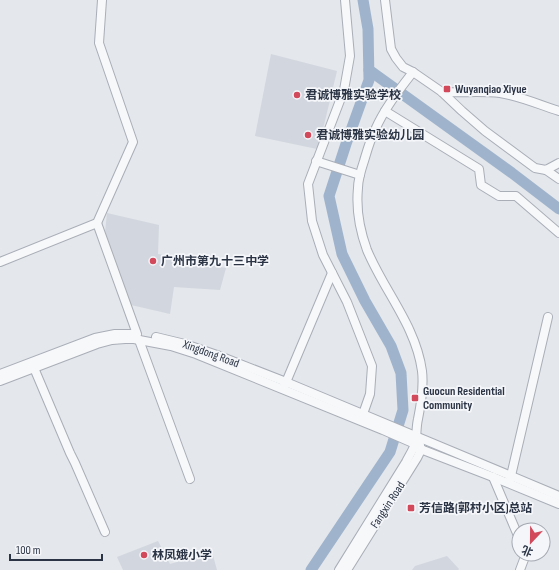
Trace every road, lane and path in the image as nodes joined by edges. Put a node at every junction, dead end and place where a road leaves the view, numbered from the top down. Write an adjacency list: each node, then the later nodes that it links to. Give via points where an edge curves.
1 (102, 0): 13 (street, via 99,43 133,142)
2 (345, 0): 8 (street, via 350,56 344,90)
3 (385, 0): 4 (street, via 393,53 403,67)
4 (413, 72): 5 (street); 6 (street)
5 (442, 92): 7 (street, via 501,94); 10 (street, via 462,112 528,164)
6 (385, 111): 11 (street, via 371,138); 14 (street, via 479,169 481,185 499,196 516,196)
7 (559, 111)
8 (316, 161): 11 (street); 16 (street, via 308,184 312,221)
9 (559, 163): 10 (street)
10 (546, 170): 12 (street)
11 (360, 175): 25 (street, via 358,214 364,242 413,338 422,370 423,389)
12 (559, 179)
13 (97, 223): 15 (street); 18 (street)
14 (559, 233)
15 (0, 262)
16 (332, 273): 22 (street); 23 (street, via 347,302 372,366 370,394)
17 (548, 317): 28 (street)
18 (138, 337): 19 (street, Xingdong Road, via 97,344); 20 (street, Xingdong Road, via 115,334 95,338); 22 (street, Xingdong Road, via 196,354); 27 (street)
19 (34, 368): 21 (street, Xingdong Road); 32 (street)
20 (0, 374)
21 (0, 381)
22 (285, 386): 23 (street, Xingdong Road); 24 (street, Xingdong Road)
23 (363, 414): 24 (street, Xingdong Road)
24 (384, 427): 25 (street, Xingdong Road)
25 (417, 443): 26 (street); 28 (street); 33 (street, Fangxin Road); 34 (street, Fangxin Road, via 417,458)
26 (493, 477): 28 (street); 31 (street)
27 (190, 479)
28 (510, 480): 29 (street); 30 (street)
29 (559, 496)
30 (559, 504)
31 (512, 522)
32 (105, 532)
33 (339, 570)
34 (347, 570)

